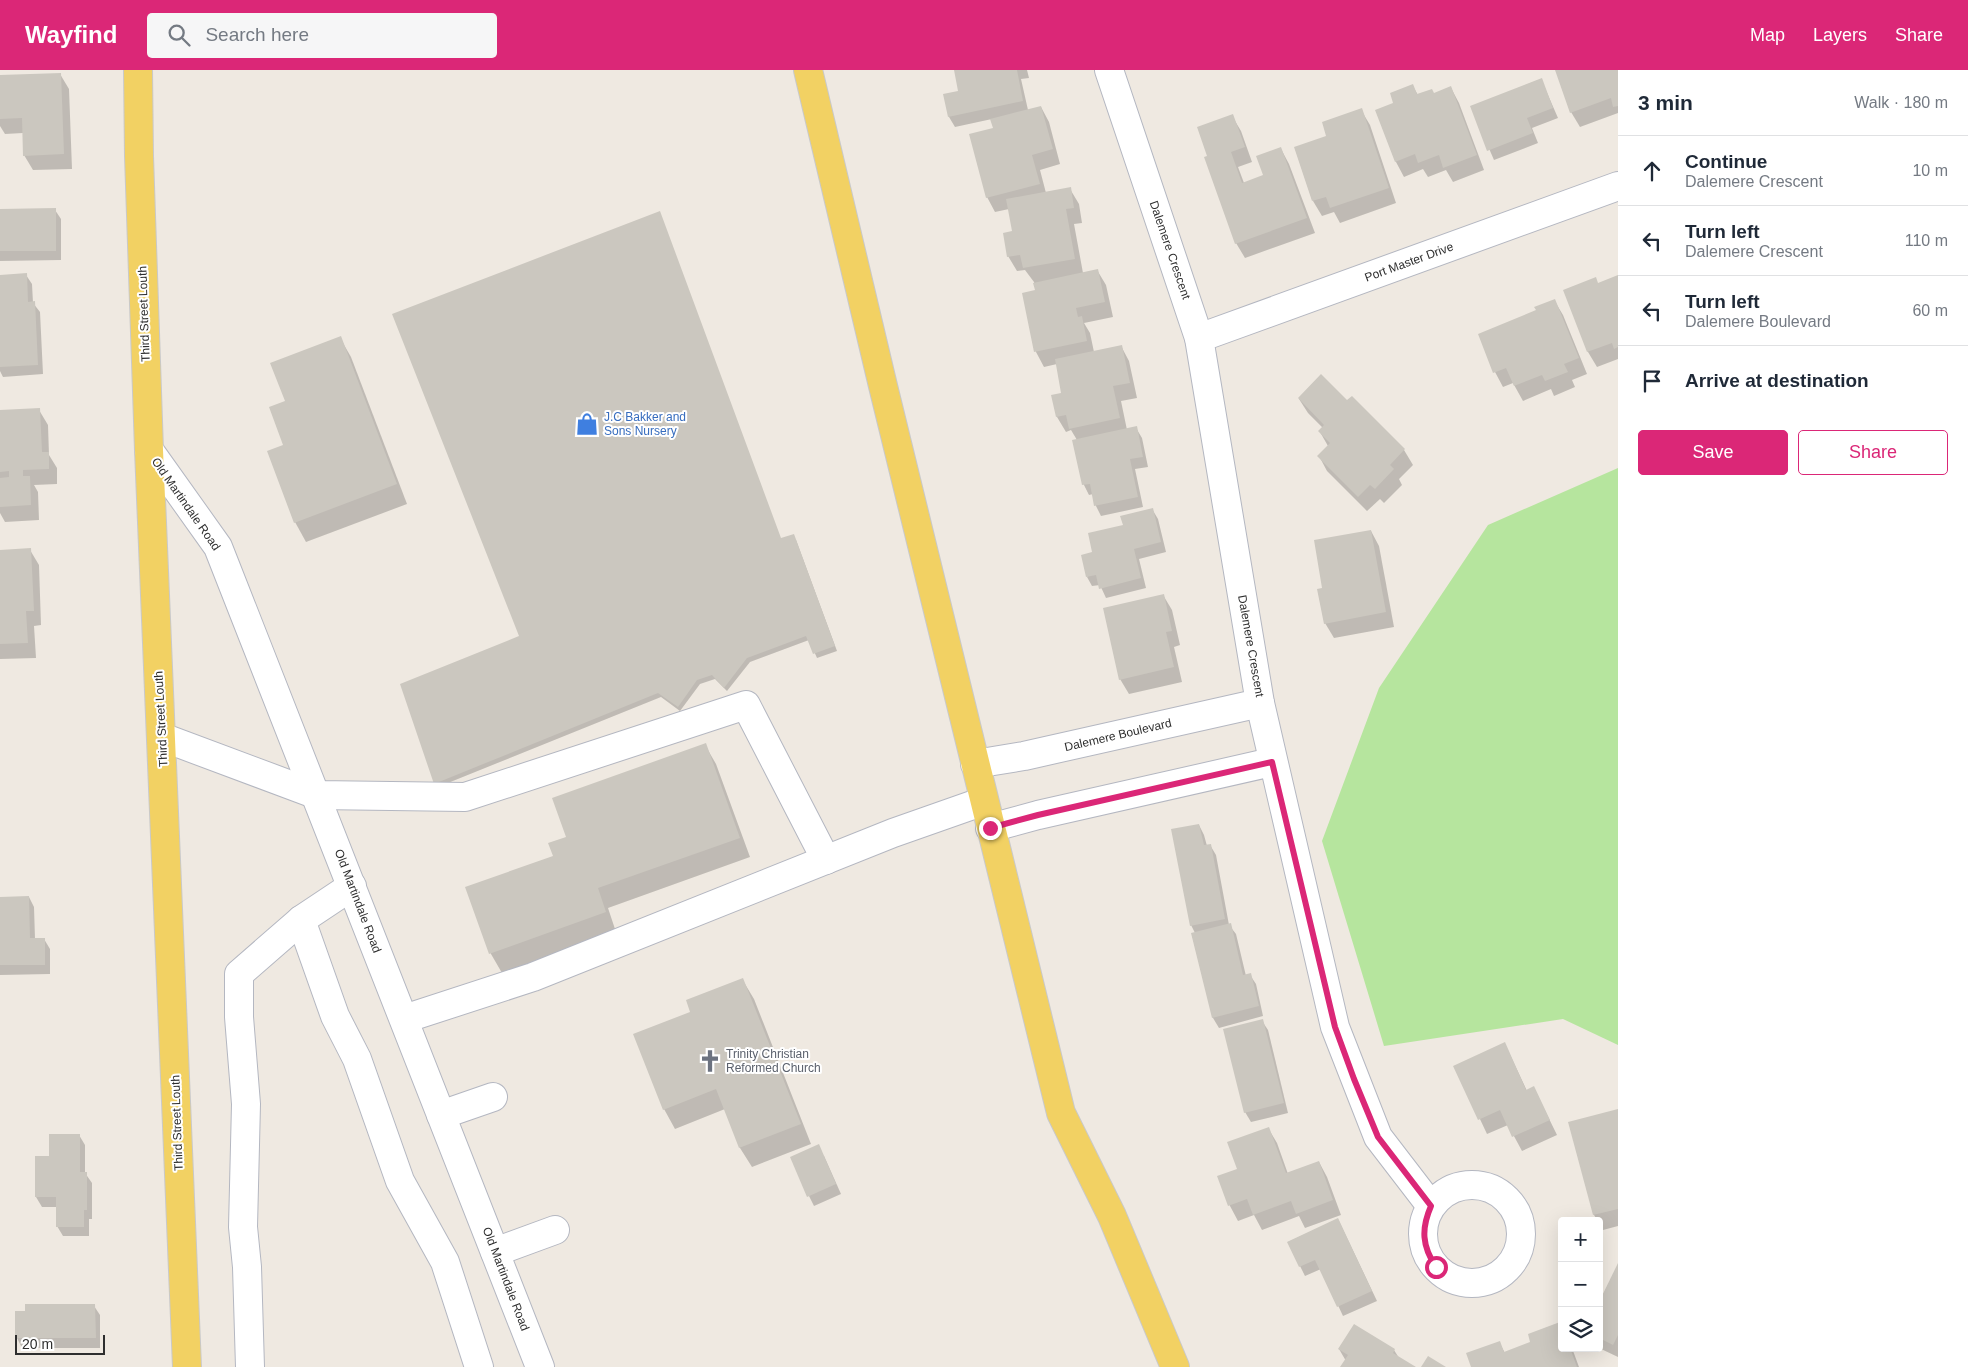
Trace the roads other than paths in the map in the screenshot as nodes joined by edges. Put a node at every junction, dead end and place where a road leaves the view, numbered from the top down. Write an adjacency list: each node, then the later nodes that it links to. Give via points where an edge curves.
1 (138, 70): 6 (main road, Third Street Louth)
2 (808, 70): 10 (main road)
3 (1109, 70): 5 (street, Dalemere Crescent)
4 (1618, 186): 5 (street, Port Master Drive)
5 (1199, 338): 7 (street, Dalemere Crescent)
6 (149, 450): 8 (main road, Third Street Louth); 11 (street, Old Martindale Road, via 218,547)
7 (1260, 703): 9 (street, Dalemere Crescent); 10 (street, Dalemere Boulevard)
8 (162, 737): 11 (street); 23 (main road, Third Street Louth)
9 (1272, 762): 13 (street); 20 (street, Dalemere Crescent, via 1335,1027 1378,1137)
10 (975, 764): 12 (main road)
11 (317, 795): 14 (street, via 465,797 746,705); 15 (street, Old Martindale Road)
12 (984, 801): 13 (main road); 14 (street)
13 (990, 828): 27 (main road, via 1061,1113 1112,1216)
14 (826, 860): 17 (street, via 533,977)
15 (352, 886): 16 (street); 17 (street, Old Martindale Road)
16 (301, 920): 24 (street, via 239,974 246,1104 243,1227); 25 (street, via 335,1016 357,1059 400,1181 445,1262)
17 (404, 1019): 19 (street, Old Martindale Road)
18 (493, 1097): 19 (street)
19 (441, 1115): 22 (street, Old Martindale Road)
20 (1431, 1206)
21 (555, 1230): 22 (street)
22 (495, 1252): 26 (street, Old Martindale Road)
23 (187, 1367)
24 (250, 1367)
25 (479, 1367)
26 (540, 1367)
27 (1174, 1367)

